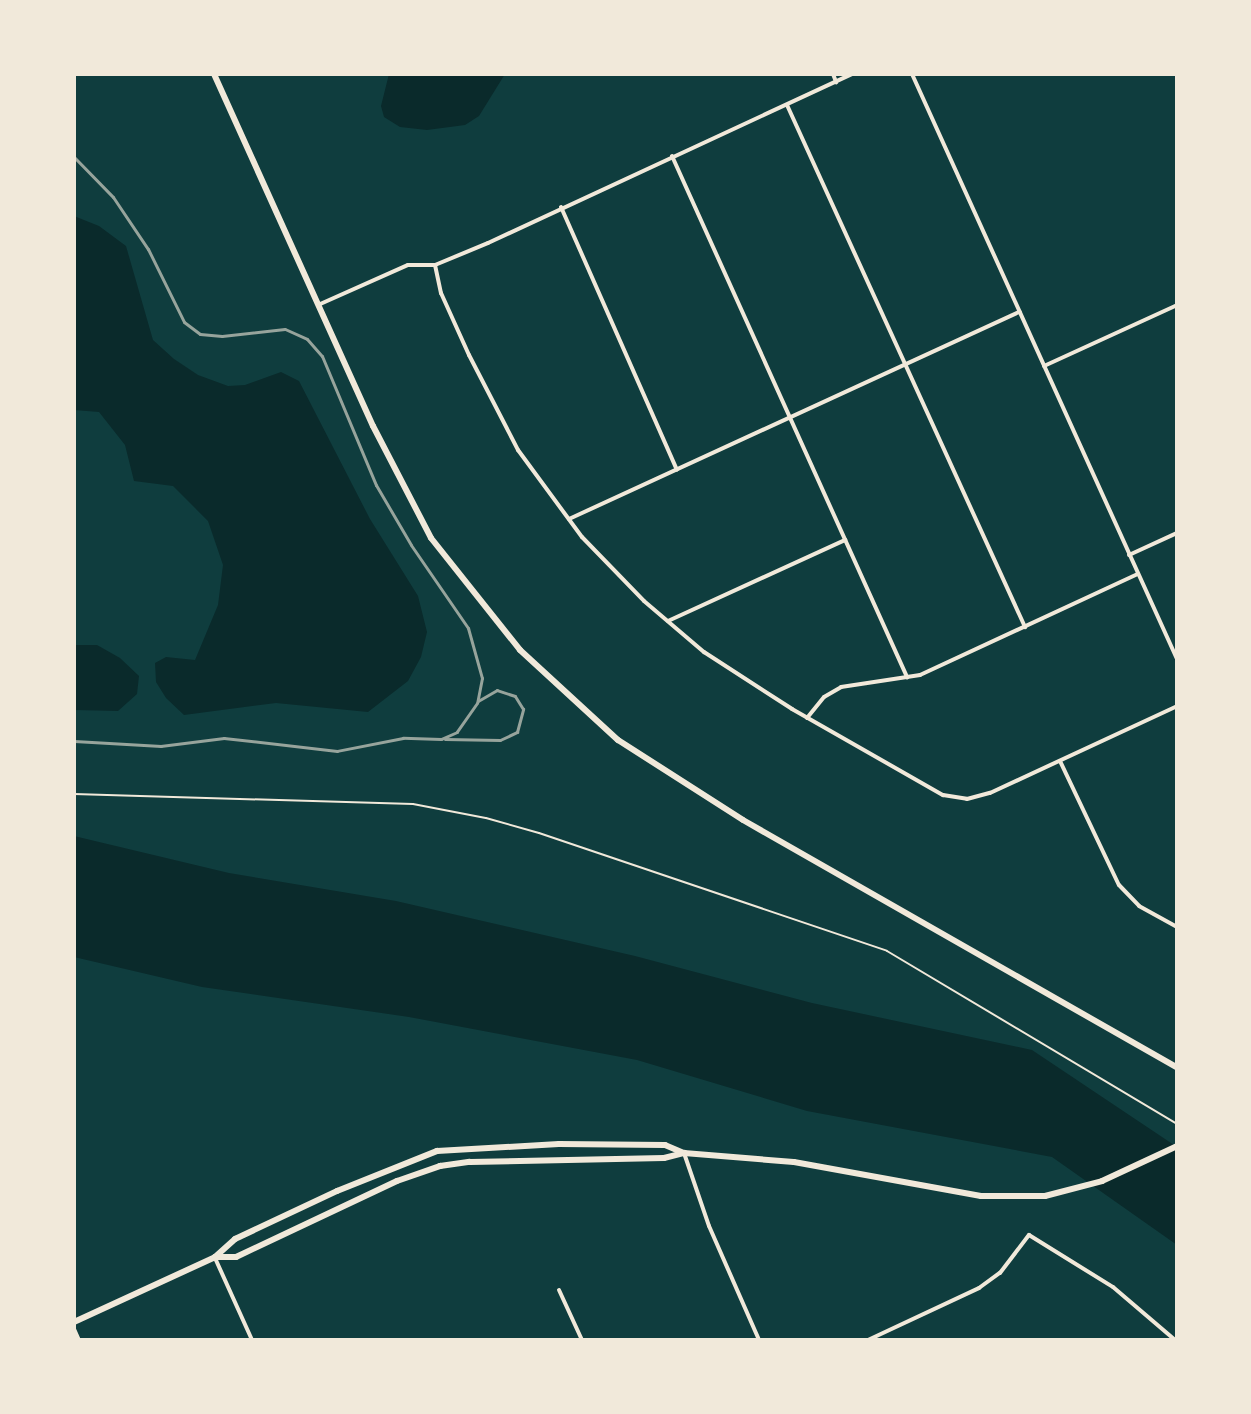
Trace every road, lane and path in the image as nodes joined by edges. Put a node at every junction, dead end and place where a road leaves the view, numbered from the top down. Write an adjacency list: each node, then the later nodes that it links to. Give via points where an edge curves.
1 (214, 74): 10 (main road)
2 (833, 74): 5 (street)
3 (852, 74): 5 (street)
4 (912, 74): 12 (street)
5 (836, 82): 6 (street)
6 (787, 104): 7 (street); 13 (street)
7 (672, 156): 8 (street); 15 (street)
8 (561, 207): 9 (street); 16 (street)
9 (435, 265): 10 (street, via 408,265); 17 (street, via 441,293 511,436)
10 (318, 305): 31 (main road, via 431,538 520,650 618,740 743,820)
11 (1177, 305): 14 (street)
12 (1020, 312): 13 (street); 14 (street)
13 (905, 365): 15 (street); 23 (street)
14 (1044, 366): 20 (street)
15 (790, 419): 16 (street); 19 (street)
16 (677, 470): 17 (street)
17 (569, 519): 22 (street)
18 (1177, 533): 20 (street)
19 (845, 540): 22 (street); 25 (street)
20 (1129, 555): 21 (street)
21 (1138, 574): 23 (street); 24 (street)
22 (668, 621): 27 (street, via 704,652)
23 (1025, 627): 25 (street)
24 (1177, 659)
25 (907, 677): 27 (street, via 841,687 824,697)
26 (1177, 706): 28 (street)
27 (807, 718): 28 (street, via 943,795 967,799)
28 (1060, 760): 30 (street, via 1119,885 1139,906)
29 (74, 794): 32 (path, via 413,804 539,833 887,951)
30 (1177, 927)
31 (1177, 1068)
32 (1177, 1124)
33 (1177, 1146): 34 (main road, via 1102,1181 1045,1196 981,1196 794,1162)
34 (684, 1153): 35 (main road, via 440,1166 236,1257); 35 (main road, via 650,1144 437,1151 235,1239); 42 (street, via 686,1170)
35 (215, 1257): 37 (main road); 40 (street)
36 (559, 1290): 41 (street)
37 (74, 1322)
38 (74, 1329): 39 (street)
39 (79, 1340)
40 (252, 1340)
41 (582, 1340)
42 (759, 1340)
43 (868, 1340): 44 (street, via 979,1288 1000,1273 1029,1235 1113,1287)
44 (1175, 1340)

